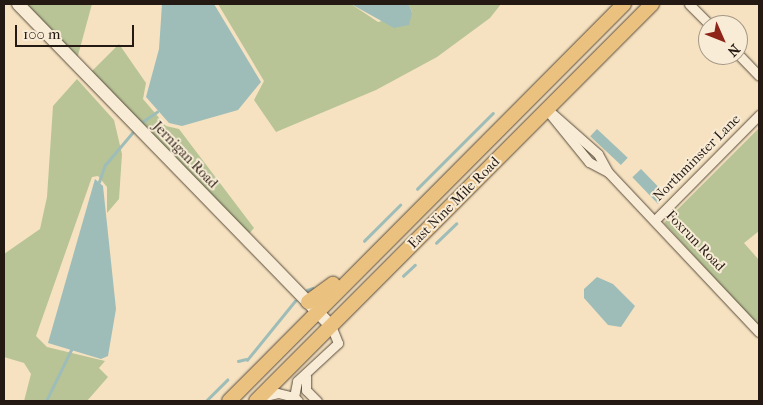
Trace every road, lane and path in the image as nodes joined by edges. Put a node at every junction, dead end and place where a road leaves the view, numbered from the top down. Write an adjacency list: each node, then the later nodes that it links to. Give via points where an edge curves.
1 (18, 4): 13 (street, Jernigan Road)
2 (624, 4): 11 (main road, East Nine Mile Road)
3 (629, 4): 9 (main road, via 555,81)
4 (652, 4): 9 (main road, East Nine Mile Road)
5 (689, 4): 6 (street)
6 (700, 15)
7 (748, 64): 8 (street)
8 (759, 76)
9 (547, 109): 11 (main road, via 519,118); 12 (street, Foxrun Road, via 561,132 589,162 608,172); 14 (main road, East Nine Mile Road)
10 (759, 116): 12 (street, Northminster Lane)
11 (419, 211): 13 (main road, East Nine Mile Road)
12 (655, 220): 15 (street, Foxrun Road)
13 (313, 307): 14 (street, Jernigan Road); 18 (main road, via 319,323 311,338); 19 (main road, East Nine Mile Road)
14 (331, 326): 16 (street, via 338,343); 18 (main road, East Nine Mile Road)
15 (759, 332)
16 (306, 376): 17 (street, via 294,386); 20 (street, via 306,390)
17 (296, 399): 18 (street, via 278,393)
18 (254, 400)
19 (229, 401)
20 (317, 401)

